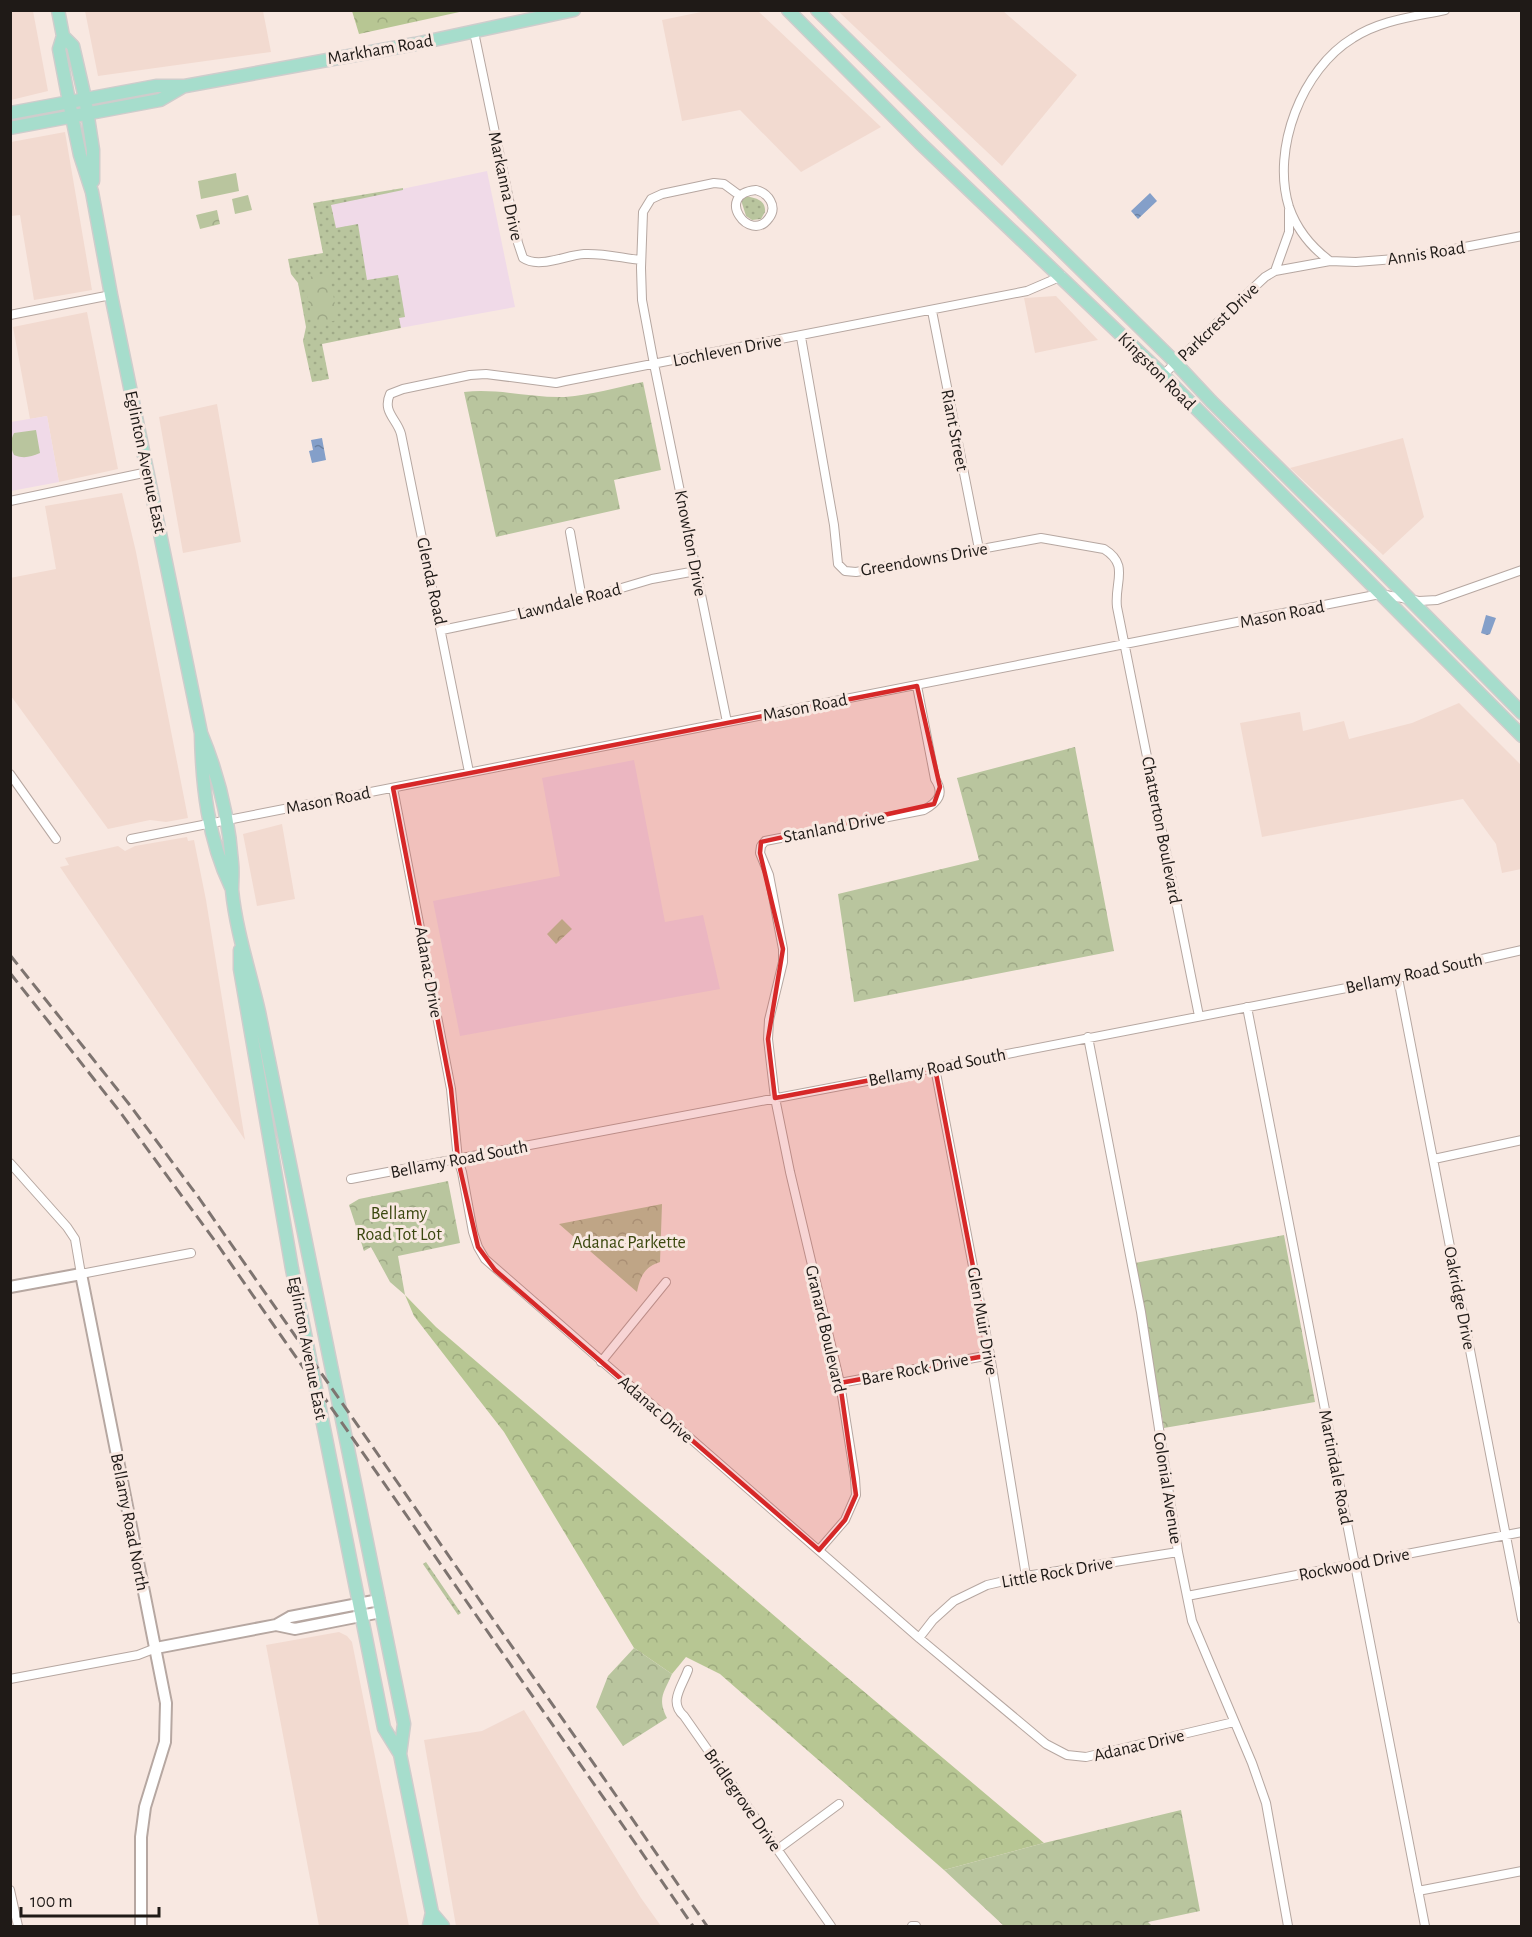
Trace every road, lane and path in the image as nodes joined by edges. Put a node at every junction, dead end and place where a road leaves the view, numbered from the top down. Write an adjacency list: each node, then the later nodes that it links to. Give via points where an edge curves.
1 (58, 10): 7 (main road, Eglinton Avenue East)
2 (574, 10): 6 (main road, Markham Road)
3 (788, 10): 22 (main road, Kingston Road, via 920,143)
4 (1445, 10): 17 (street, Parkcrest Drive, via 1397,19 1352,38 1314,77 1296,110 1286,142)
5 (819, 12): 27 (main road, Kingston Road)
6 (474, 32): 8 (main road, Markham Road); 19 (street, Markanna Drive, via 523,258 535,262 594,254)
7 (63, 36): 9 (main road, Eglinton Avenue East, via 73,46); 10 (main road, Eglinton Avenue East, via 59,50)
8 (186, 86): 9 (main road, Markham Road, via 156,86); 12 (main road, Markham Road, via 160,100)
9 (85, 98): 10 (main road, Markham Road); 12 (main road, Eglinton Avenue East)
10 (69, 101): 11 (main road, Markham Road); 13 (main road, Eglinton Avenue East)
11 (10, 113)
12 (88, 114): 13 (main road, Markham Road); 15 (main road, Eglinton Avenue East, via 93,150)
13 (72, 117): 14 (main road, Markham Road); 15 (main road, Eglinton Avenue East)
14 (10, 128)
15 (92, 192): 23 (main road, Eglinton Avenue East)
16 (739, 195): 16 (street, via 738,214 745,223 756,225 771,216 772,204 766,194 756,190); 19 (street, Knowlton Drive, via 724,184 714,183 651,199 643,212)
17 (1289, 207): 20 (street, Parkcrest Drive, via 1313,248); 21 (street, Parkcrest Drive, via 1289,232)
18 (1521, 236): 20 (street, Annis Road, via 1408,258)
19 (641, 260): 28 (street, Knowlton Drive, via 642,300)
20 (1329, 261): 21 (street, Parkcrest Drive)
21 (1275, 272): 27 (street, Parkcrest Drive, via 1265,277)
22 (1062, 276): 24 (street, Lochleven Drive, via 1027,291); 29 (main road, Kingston Road)
23 (111, 295): 25 (street); 33 (main road, Eglinton Avenue East)
24 (932, 311): 26 (street, Lochleven Drive); 36 (street, Riant Street)
25 (10, 315)
26 (801, 337): 28 (street, Lochleven Drive); 36 (street, Greendowns Drive, via 841,568 856,572)
27 (1176, 363): 29 (street, Parkcrest Drive); 31 (main road, Kingston Road)
28 (654, 364): 30 (street, Lochleven Drive, via 556,383 470,375); 38 (street, Knowlton Drive)
29 (1163, 375): 32 (main road, Kingston Road)
30 (390, 394): 42 (street, Glenda Road, via 387,408 399,424)
31 (1211, 401): 32 (main road); 41 (main road, Kingston Road)
32 (1194, 407): 39 (main road, Kingston Road)
33 (148, 472): 34 (street); 47 (main road, Eglinton Avenue East)
34 (10, 501)
35 (570, 532): 40 (street)
36 (979, 549): 43 (street, Greendowns Drive, via 1041,538 1104,549 1120,568 1116,598)
37 (1521, 570): 41 (street, Mason Road, via 1437,600)
38 (696, 571): 40 (street, Lawndale Road); 46 (street, Knowlton Drive)
39 (1380, 594): 41 (street, Mason Road); 43 (street, Mason Road); 48 (main road, Kingston Road)
40 (582, 599): 42 (street, Lawndale Road)
41 (1405, 599): 45 (main road, Kingston Road)
42 (442, 630): 49 (street, Glenda Road)
43 (1126, 644): 44 (street, Mason Road); 61 (street, Chatterton Boulevard)
44 (917, 686): 46 (street, Mason Road); 64 (street, Stanland Drive, via 935,779 940,787 941,794 934,804 924,810 776,838 761,846 783,949 769,1020)
45 (1521, 713)
46 (727, 722): 49 (street, Mason Road)
47 (201, 733): 52 (main road, Eglinton Avenue East, via 214,765); 53 (main road, Eglinton Avenue East)
48 (1521, 736)
49 (469, 772): 51 (street, Mason Road)
50 (10, 774): 54 (street)
51 (393, 788): 52 (street, Mason Road); 66 (street, Adanac Drive, via 451,1089)
52 (225, 820): 53 (street, Mason Road); 56 (main road, Eglinton Avenue East)
53 (210, 823): 55 (street, Mason Road); 56 (main road, Eglinton Avenue East, via 220,865)
54 (56, 839)
55 (130, 839)
56 (232, 891): 57 (main road, Eglinton Avenue East)
57 (241, 937): 84 (main road, Eglinton Avenue East); 85 (main road, Eglinton Avenue East, via 240,969 292,1269)
58 (1521, 950): 59 (street, Bellamy Road South)
59 (1398, 978): 60 (street, Bellamy Road South); 67 (street, Oakridge Drive)
60 (1247, 1007): 61 (street, Bellamy Road South); 81 (street, Martindale Road)
61 (1198, 1016): 62 (street, Bellamy Road South)
62 (1088, 1037): 63 (street, Bellamy Road South); 80 (street, Colonial Avenue, via 1141,1312)
63 (935, 1068): 64 (street, Bellamy Road South); 74 (street, Glen Muir Drive)
64 (775, 1098): 66 (street, Bellamy Road South); 76 (street, Granard Boulevard)
65 (1521, 1140): 67 (street)
66 (458, 1160): 69 (street, Bellamy Road South); 75 (street, Adanac Drive, via 473,1232 484,1259)
67 (1434, 1160): 78 (street, Oakridge Drive)
68 (10, 1163): 71 (street, via 75,1239)
69 (351, 1179)
70 (191, 1252): 71 (street)
71 (81, 1274): 73 (street); 88 (street, Bellamy Road North)
72 (666, 1282): 75 (street)
73 (10, 1287)
74 (990, 1355): 76 (street, Bare Rock Drive); 82 (street, Glen Muir Drive)
75 (602, 1362): 79 (street, Adanac Drive)
76 (840, 1383): 79 (street, Granard Boulevard, via 856,1495 845,1520)
77 (1521, 1532): 78 (street, Rockwood Drive)
78 (1506, 1535): 81 (street, Rockwood Drive); 86 (street, Oakridge Drive)
79 (819, 1550): 87 (street, Adanac Drive)
80 (1178, 1552): 82 (street, Little Rock Drive); 83 (street, Colonial Avenue)
81 (1355, 1564): 83 (street, Rockwood Drive); 97 (street, Martindale Road)
82 (1026, 1576): 87 (street, Little Rock Drive, via 987,1585 960,1598 933,1620)
83 (1187, 1596): 91 (street, Colonial Avenue, via 1192,1621)
84 (380, 1606): 85 (street); 92 (main road, Eglinton Avenue East, via 404,1724)
85 (360, 1610): 88 (street, via 290,1617 276,1625); 92 (main road, Eglinton Avenue East, via 384,1728)
86 (1521, 1619)
87 (919, 1638): 91 (street, Adanac Drive, via 1046,1744 1075,1757)
88 (156, 1648): 90 (street, via 138,1655); 100 (street, Bellamy Road North, via 167,1726 141,1837)
89 (688, 1670): 94 (street, Bridlegrove Drive, via 676,1695 679,1711)
90 (10, 1679)
91 (1234, 1722): 104 (street, Colonial Avenue, via 1266,1803)
92 (400, 1754): 98 (main road, Eglinton Avenue East)
93 (838, 1804): 94 (street)
94 (778, 1849): 103 (street, Bridlegrove Drive)
95 (1521, 1871): 97 (street)
96 (10, 1890): 99 (street)
97 (1418, 1891): 105 (street, Martindale Road)
98 (432, 1913): 101 (main road, Eglinton Avenue East); 102 (main road, Eglinton Avenue East)
99 (18, 1926)
100 (141, 1926)
101 (429, 1926)
102 (443, 1926)
103 (831, 1926)
104 (1288, 1926)
105 (1425, 1926)

